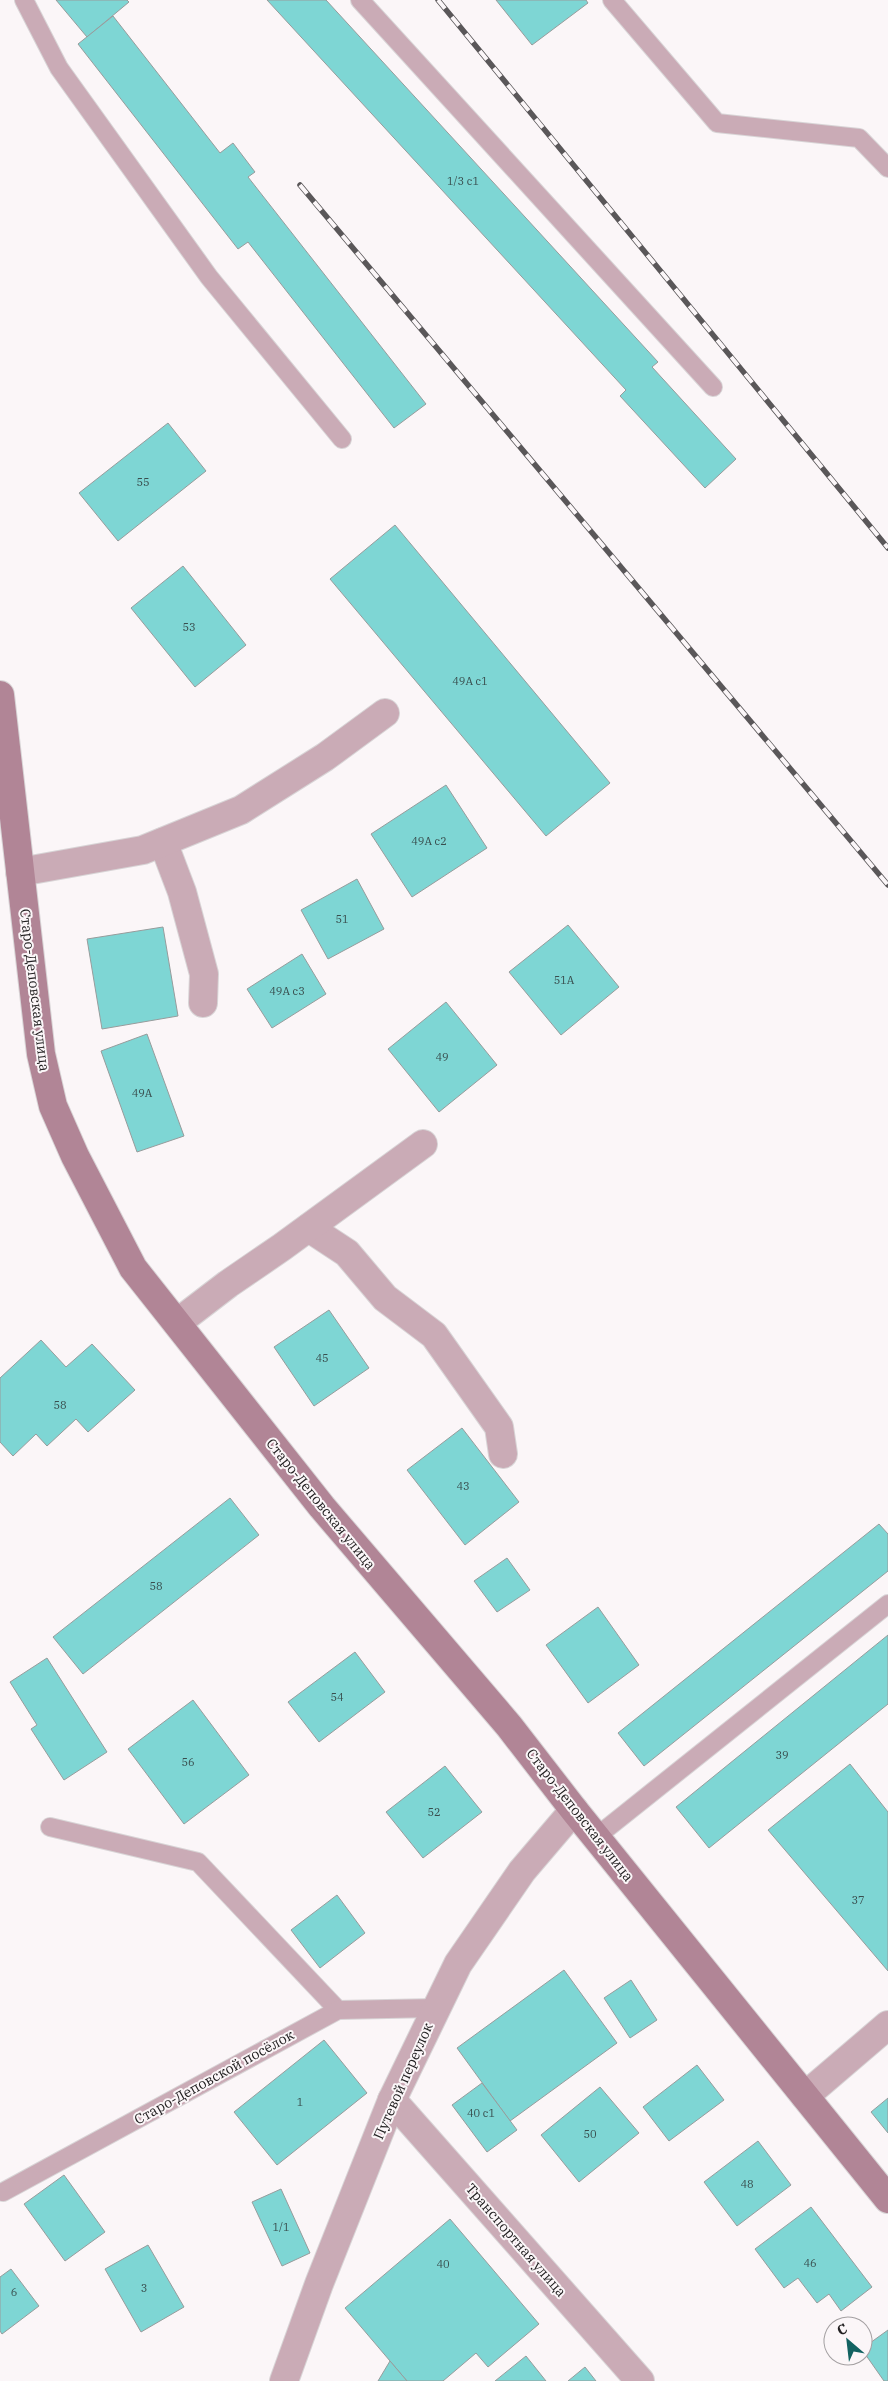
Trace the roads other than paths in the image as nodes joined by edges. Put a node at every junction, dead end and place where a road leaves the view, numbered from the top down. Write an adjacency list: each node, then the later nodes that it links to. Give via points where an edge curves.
1 (24, 0): 6 (lane, via 59,68 203,269)
2 (360, 0): 5 (lane)
3 (612, 0): 4 (lane, via 717,123 859,138)
4 (888, 168)
5 (713, 387)
6 (342, 439)
7 (0, 695): 10 (main road, Старо-Деповская улица)
8 (385, 713): 9 (street, via 325,757 241,810)
9 (163, 842): 10 (street, via 142,850); 11 (street, via 182,892 204,974)
10 (20, 872): 14 (main road, Старо-Деповская улица, via 41,1054 53,1106 75,1156 134,1268)
11 (202, 1003)
12 (423, 1144): 13 (street)
13 (309, 1228): 14 (street); 15 (street, via 346,1253 385,1298 434,1335 499,1428)
14 (177, 1323): 17 (main road, Старо-Деповская улица, via 322,1507 509,1726)
15 (503, 1454)
16 (888, 1604): 19 (lane)
17 (574, 1810): 19 (main road, Старо-Деповская улица); 20 (street, Путевой переулок, via 522,1871 458,1964)
18 (50, 1827): 21 (lane, via 198,1862)
19 (596, 1837): 23 (main road, Старо-Деповская улица)
20 (436, 2008): 21 (lane, Старо-Деповской посёлок); 24 (street, Путевой переулок)
21 (338, 2010): 25 (lane, Старо-Деповской посёлок)
22 (888, 2025): 23 (street)
23 (805, 2096): 26 (main road, Старо-Деповская улица)
24 (392, 2100): 27 (street, Путевой переулок); 28 (street, Транспортная улица)
25 (3, 2192)
26 (888, 2199)
27 (284, 2381)
28 (640, 2381)

